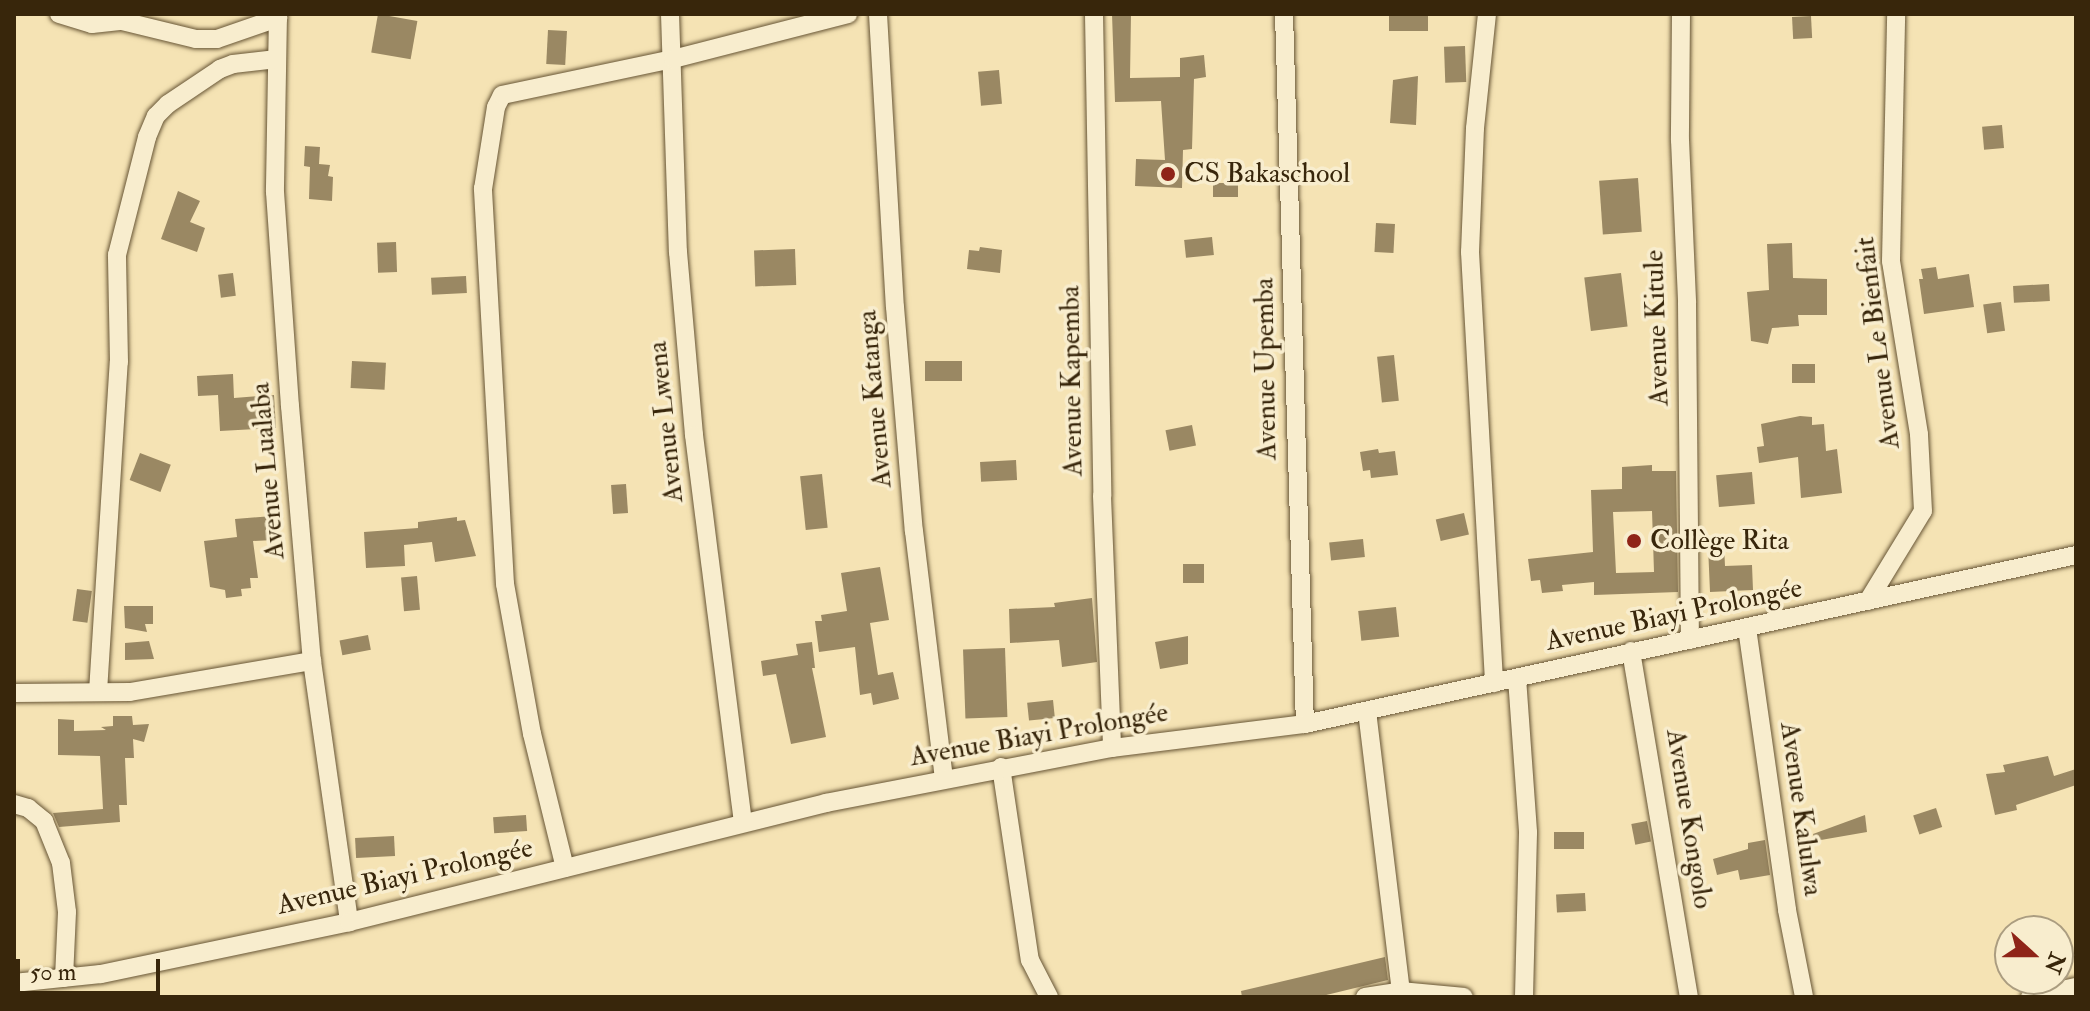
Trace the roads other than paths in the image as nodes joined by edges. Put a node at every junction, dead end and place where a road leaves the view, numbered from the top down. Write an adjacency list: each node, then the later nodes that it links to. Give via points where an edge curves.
1 (59, 14): 10 (street, via 92,24 122,21 155,27 196,39 217,39)
2 (670, 14): 12 (street, Avenue Lwena)
3 (848, 14): 12 (street)
4 (878, 14): 27 (street, Avenue Katanga, via 914,531)
5 (1094, 14): 25 (street, Avenue Kapemba)
6 (1284, 14): 24 (street, Avenue Upemba)
7 (1487, 14): 20 (street, via 1470,252)
8 (1681, 14): 16 (street, Avenue Kitule)
9 (1896, 14): 14 (street, Avenue Le Bienfait, via 1891,261 1919,434 1923,511)
10 (278, 16): 11 (street, Avenue Lualaba)
11 (277, 59): 18 (street, Avenue Lualaba, via 275,192); 21 (street, via 220,69 168,104 147,137 117,255 119,362)
12 (673, 59): 29 (street, Avenue Lwena, via 678,252 694,435); 30 (street, via 502,95 489,144 483,189 505,584 532,734)
13 (2076, 555): 14 (street, Avenue Biayi Prolongée)
14 (1868, 601): 15 (street, Avenue Biayi Prolongée)
15 (1747, 628): 16 (street, Avenue Biayi Prolongée); 41 (street, Avenue Kalulwa)
16 (1690, 640): 17 (street, Avenue Biayi Prolongée)
17 (1631, 651): 19 (street, Avenue Biayi Prolongée); 40 (street, Avenue Kongolo)
18 (312, 661): 21 (street, via 130,692); 31 (street, Avenue Lualaba)
19 (1517, 678): 20 (street, Avenue Biayi Prolongée); 39 (street, via 1528,833)
20 (1494, 683): 23 (street, Avenue Biayi Prolongée)
21 (98, 692): 22 (street)
22 (14, 693)
23 (1367, 711): 24 (street, Avenue Biayi Prolongée); 35 (street)
24 (1305, 724): 25 (street, Avenue Biayi Prolongée)
25 (1112, 748): 26 (street, Avenue Biayi Prolongée)
26 (1001, 767): 27 (street, Avenue Biayi Prolongée); 36 (street, via 1030,960)
27 (944, 779): 29 (street, Avenue Biayi Prolongée)
28 (14, 804): 32 (street, via 44,821 61,863 67,912)
29 (743, 821): 30 (street, Avenue Biayi Prolongée)
30 (565, 868): 31 (street, Avenue Biayi Prolongée)
31 (349, 922): 32 (street, Avenue Biayi Prolongée)
32 (64, 978): 33 (street, Avenue Biayi Prolongée)
33 (14, 983)
34 (2076, 987): 42 (street)
35 (1401, 991): 37 (street); 38 (street)
36 (1049, 997)
37 (1365, 997)
38 (1464, 997)
39 (1524, 997)
40 (1689, 997)
41 (1804, 997)
42 (2030, 997)

